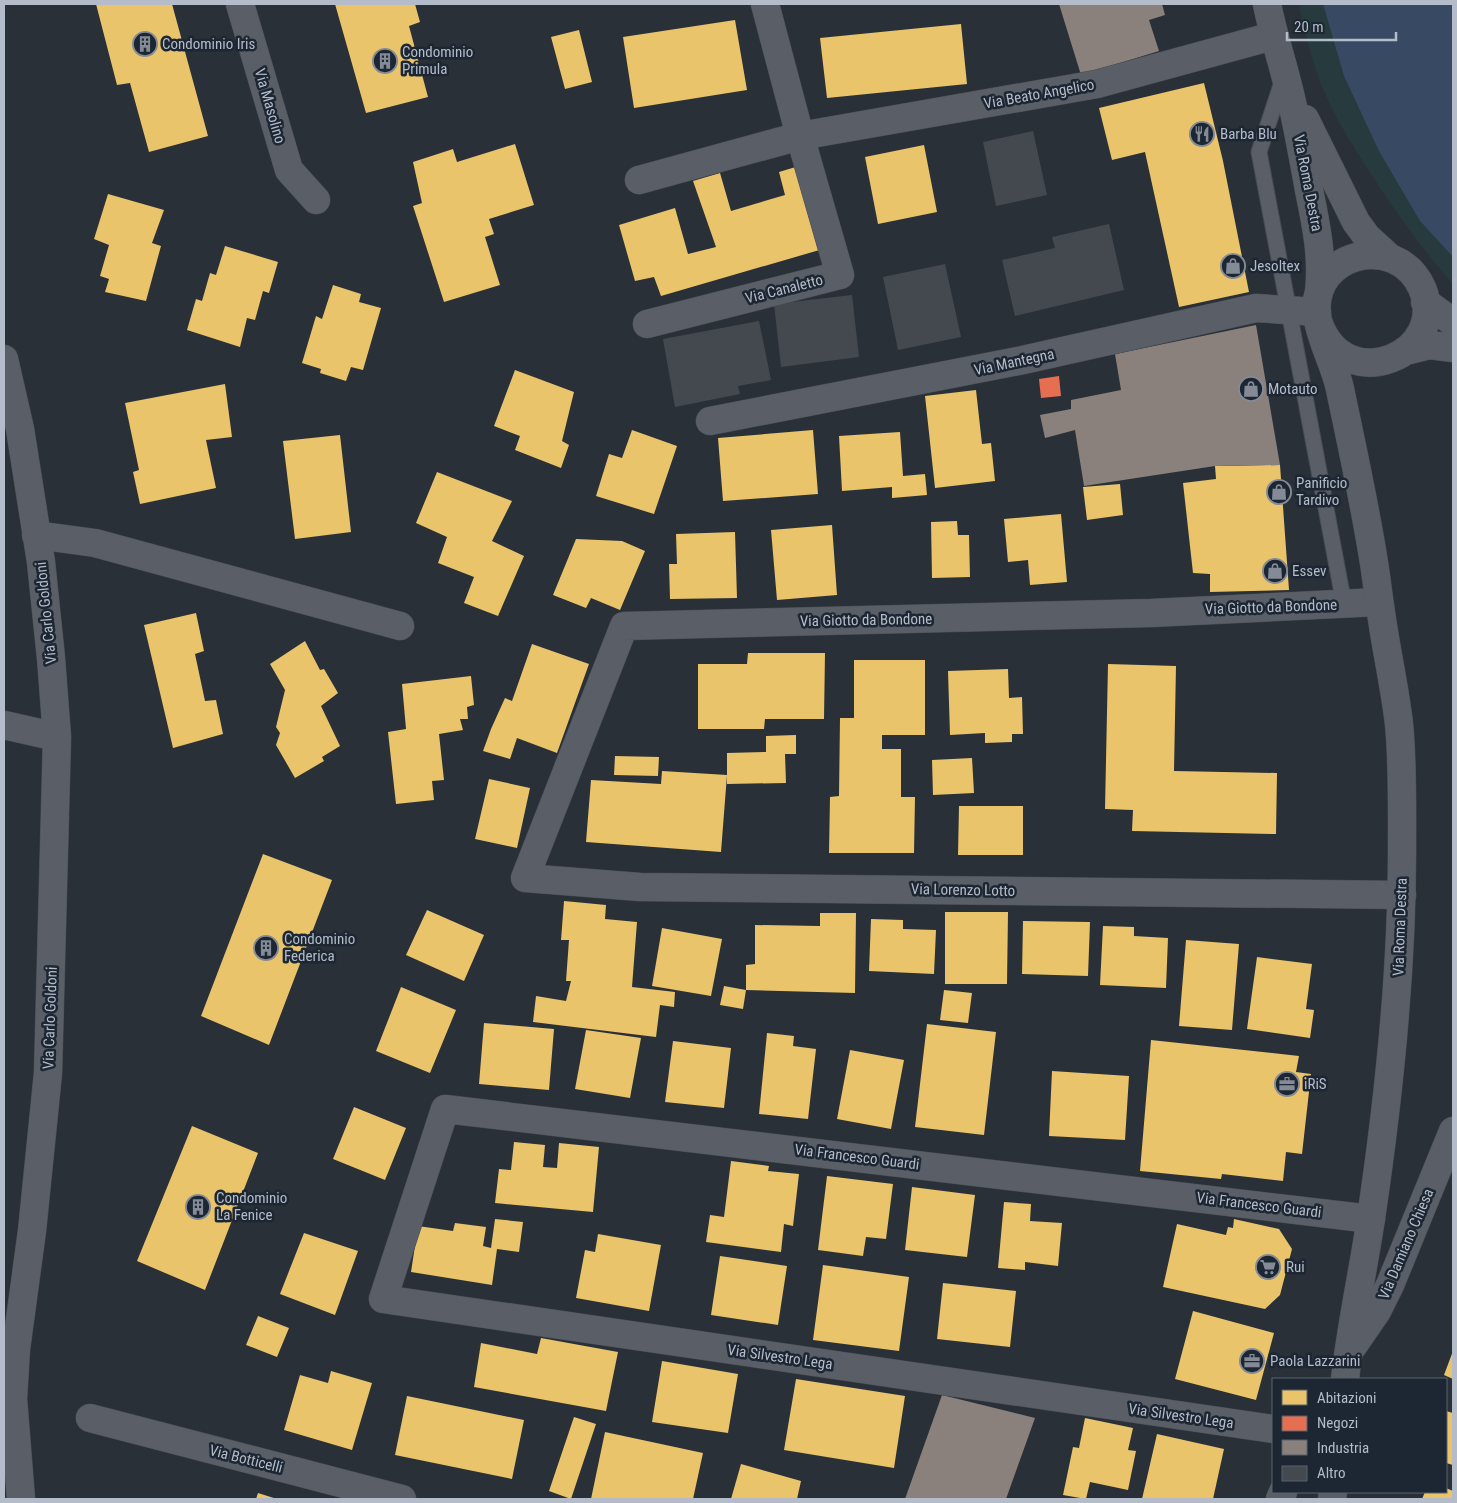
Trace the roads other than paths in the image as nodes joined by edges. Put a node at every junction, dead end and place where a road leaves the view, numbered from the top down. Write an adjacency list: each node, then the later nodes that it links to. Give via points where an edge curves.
1 (240, 4): 8 (street, Via Masolino, via 289,170)
2 (765, 4): 6 (street)
3 (1268, 4): 4 (street, Via Roma Destra)
4 (1273, 36): 5 (street, Via Roma Destra); 6 (street, Via Beato Angelico, via 1097,84)
5 (1284, 75): 9 (street, Via Roma Destra, via 1356,222); 11 (lane, via 1258,152); 12 (street, Via Roma Destra, via 1293,106 1319,244)
6 (800, 136): 7 (street, Via Beato Angelico); 14 (street, Via Canaletto, via 840,275)
7 (639, 180)
8 (316, 200)
9 (1390, 258): 10 (street, via 1412,272); 12 (street, via 1369,254 1341,264 1326,279)
10 (1425, 302): 13 (street); 16 (street, via 1425,318 1420,333)
11 (1287, 309): 12 (street, Via Mantegna); 18 (street, Via Mantegna, via 1256,308 1023,360); 22 (lane)
12 (1318, 309): 16 (street, via 1327,340 1345,357 1360,362); 19 (street, Via Roma Destra)
13 (1453, 322)
14 (646, 324)
15 (1453, 348): 16 (street, via 1430,345)
16 (1394, 356): 19 (street, Via Roma Destra, via 1366,370 1353,388)
17 (4, 359): 20 (street, Via Carlo Goldoni, via 20,429)
18 (710, 421)
19 (1358, 474): 21 (street, Via Roma Destra)
20 (36, 535): 23 (street, via 95,543); 25 (street, Via Carlo Goldoni)
21 (1379, 602): 22 (street, Via Giotto da Bondone); 27 (street, Via Roma Destra, via 1399,725)
22 (1344, 604): 26 (street, Via Giotto da Bondone, via 1151,613 624,626)
23 (400, 626)
24 (4, 725): 25 (street)
25 (57, 737): 31 (street, Via Carlo Goldoni, via 48,1073 32,1231)
26 (525, 878): 27 (street, Via Lorenzo Lotto, via 640,887)
27 (1402, 896): 30 (street, Via Roma Destra, via 1390,1077)
28 (1453, 1131): 32 (street, Via Damiano Chiesa, via 1390,1285 1377,1311)
29 (413, 1207): 30 (street, Via Francesco Guardi, via 445,1109); 36 (street, Via Silvestro Lega, via 383,1299)
30 (1371, 1219): 32 (street, Via Roma Destra)
31 (10, 1348): 37 (street, Via Carlo Goldoni)
32 (1348, 1351): 33 (street); 34 (street, Via Roma Destra)
33 (1334, 1378)
34 (1345, 1378)
35 (90, 1418): 38 (street, Via Botticelli)
36 (1272, 1429)
37 (21, 1499)
38 (402, 1499)

